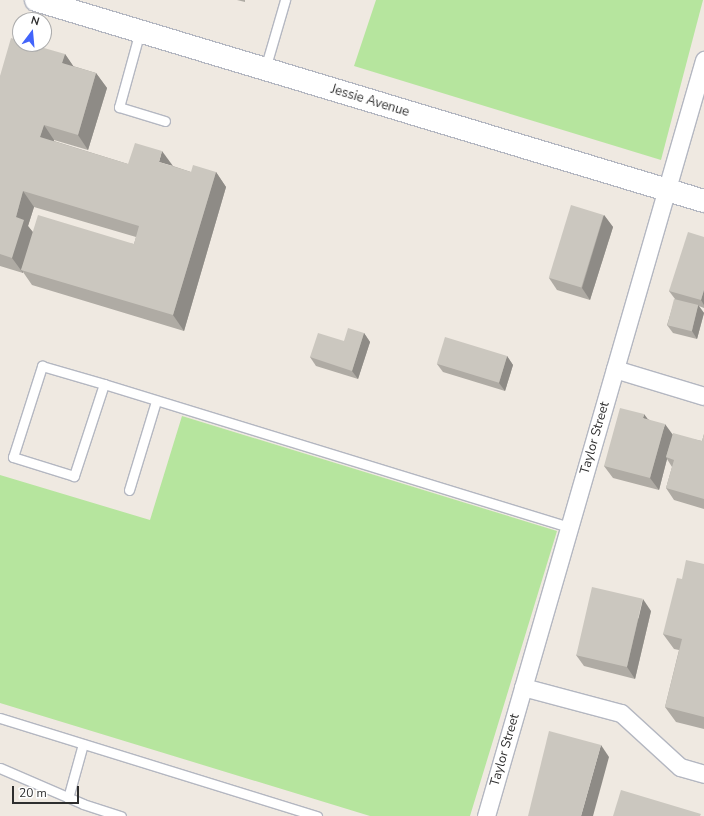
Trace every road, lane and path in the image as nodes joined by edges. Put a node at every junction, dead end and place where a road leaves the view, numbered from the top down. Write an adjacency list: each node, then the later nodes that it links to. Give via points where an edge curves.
1 (36, 0): 3 (street, Jessie Avenue)
2 (285, 0): 5 (lane)
3 (140, 31): 5 (street, Jessie Avenue); 6 (lane, via 119,108)
4 (704, 60): 7 (street, Taylor Street)
5 (265, 69): 7 (street, Jessie Avenue)
6 (165, 121)
7 (667, 190): 8 (street, Jessie Avenue); 9 (street, Taylor Street)
8 (704, 201)
9 (615, 369): 11 (street); 14 (street, Taylor Street)
10 (104, 384): 10 (lane, via 42,366 13,457 74,476); 12 (lane)
11 (704, 396)
12 (156, 401): 13 (lane); 14 (lane)
13 (129, 490)
14 (569, 527): 15 (street, Taylor Street)
15 (523, 687): 19 (street, via 621,714 680,767); 23 (street, Taylor Street)
16 (0, 718): 17 (lane)
17 (83, 744): 20 (lane); 22 (lane)
18 (0, 768): 20 (lane)
19 (704, 774)
20 (68, 798): 21 (lane)
21 (121, 816)
22 (317, 816)
23 (486, 816)

